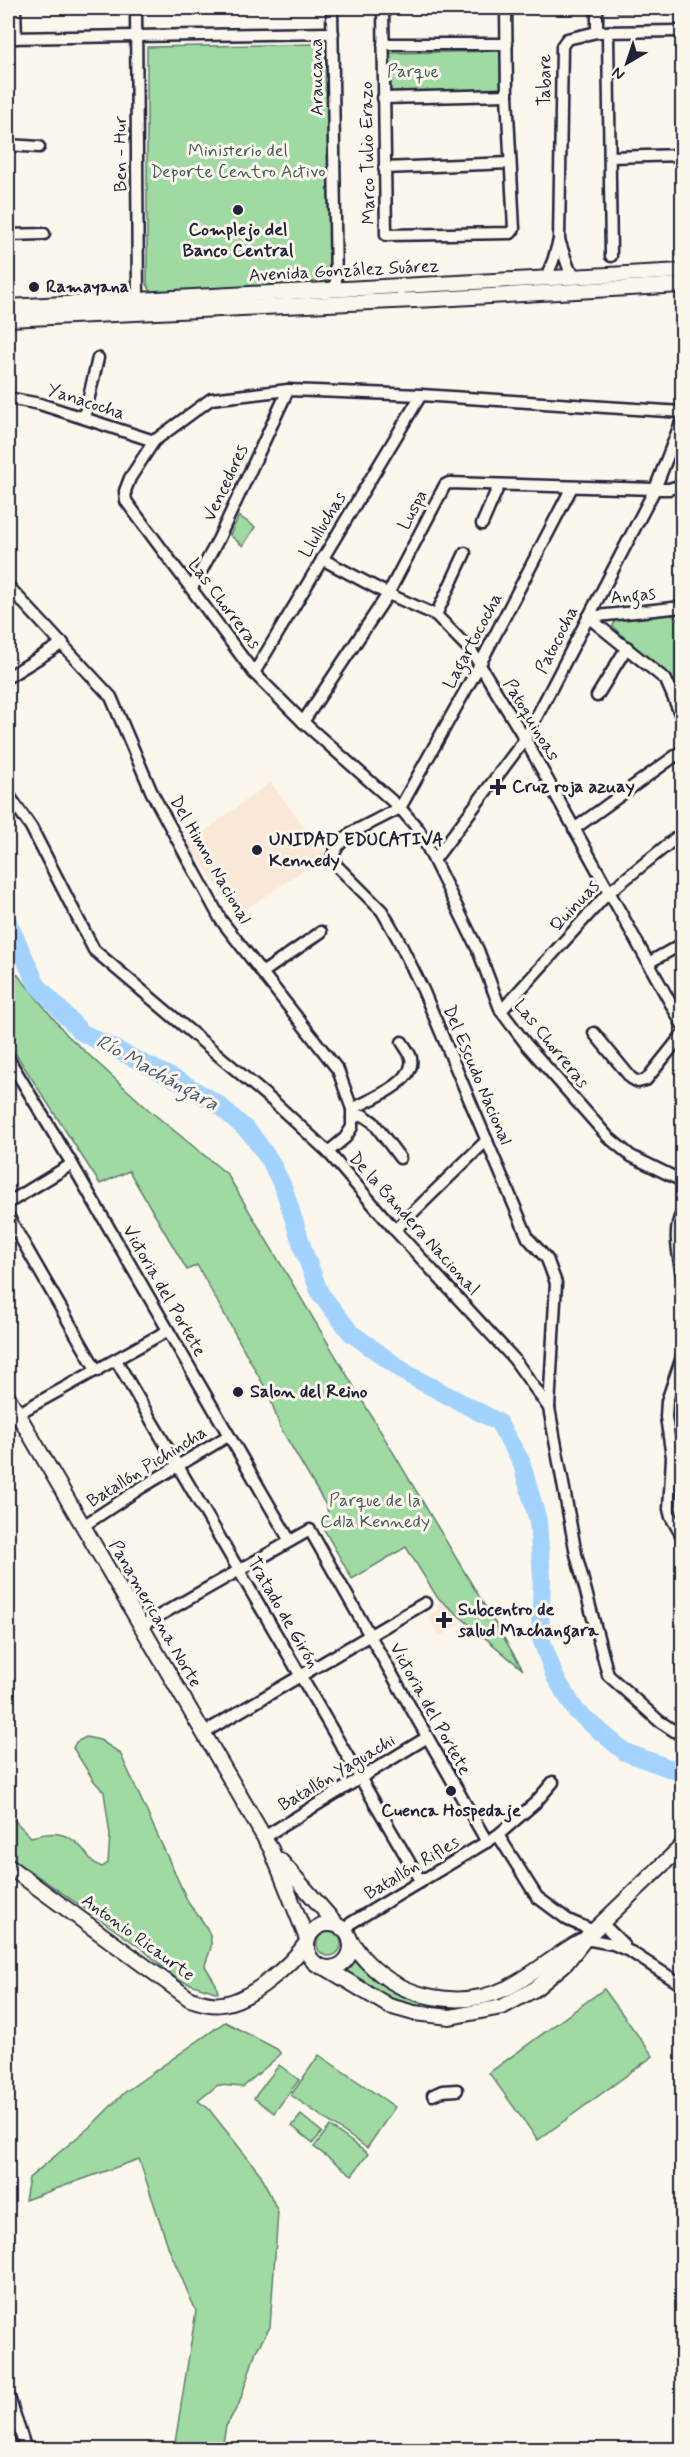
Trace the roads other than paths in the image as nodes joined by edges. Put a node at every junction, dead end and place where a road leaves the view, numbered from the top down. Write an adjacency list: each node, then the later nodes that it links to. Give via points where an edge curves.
1 (15, 8): 12 (street)
2 (136, 8): 11 (street, Ben - Hur)
3 (332, 8): 9 (street, Araucana)
4 (382, 8): 13 (street, Marco Tulio Erazo)
5 (506, 8): 14 (street, Marco Tulio Erazo)
6 (597, 8): 8 (street)
7 (682, 31): 10 (street, Tabare)
8 (597, 32): 10 (street, Tabare); 25 (street, Tabare, via 567,39 562,46)
9 (333, 33): 11 (street); 31 (street, Araucana)
10 (609, 34): 20 (street)
11 (136, 36): 12 (street); 32 (street, Ben - Hur)
12 (12, 38)
13 (383, 44): 14 (street); 16 (street, Marco Tulio Erazo)
14 (507, 44): 15 (street, Marco Tulio Erazo)
15 (507, 95): 16 (street); 21 (street, Marco Tulio Erazo)
16 (383, 98): 22 (street, Marco Tulio Erazo)
17 (8, 145): 18 (street)
18 (39, 147)
19 (682, 155): 20 (street)
20 (611, 157): 26 (street)
21 (510, 163): 22 (street); 22 (street, Marco Tulio Erazo, via 512,232 386,236)
22 (384, 168)
23 (44, 234): 24 (street)
24 (8, 235)
25 (559, 240): 28 (street, Tabare, via 569,268); 29 (street, Tabare)
26 (611, 256)
27 (682, 271): 28 (main road, Avenida González Suárez)
28 (579, 278): 29 (main road, Avenida González Suárez)
29 (545, 280): 31 (main road, Avenida González Suárez)
30 (682, 285): 34 (main road, Avenida González Suárez)
31 (336, 289): 32 (main road, Avenida González Suárez)
32 (138, 301): 33 (main road, Avenida González Suárez)
33 (8, 307)
34 (8, 319)
35 (98, 358): 40 (street)
36 (288, 390): 37 (street, Las Chorreras); 42 (street, Las Chorreras, via 211,399); 51 (street, Vencedores)
37 (421, 395): 39 (street, Las Chorreras); 49 (street, Llulluchas)
38 (8, 398): 40 (street, Yanacocha)
39 (682, 412)
40 (84, 418): 42 (street, Yanacocha)
41 (682, 420): 46 (street, Patococha)
42 (154, 441): 51 (street, Las Chorreras, via 130,478 126,501)
43 (500, 484): 45 (street, Luspa); 47 (street); 52 (street, Luspa, via 445,486)
44 (682, 485): 46 (street, Luspa)
45 (572, 487): 46 (street, Luspa); 58 (street, Lagartococha)
46 (655, 489): 55 (street, Patococha)
47 (482, 524)
48 (465, 553): 54 (street)
49 (322, 559): 52 (street, Patoquinoas); 59 (street, Llulluchas)
50 (8, 586): 56 (street, Del Himno Nacional)
51 (192, 588): 59 (street, Las Chorreras)
52 (388, 594): 54 (street, Patoquinoas); 63 (street, Luspa)
53 (682, 608): 55 (street, Angas)
54 (436, 615): 58 (street, Patoquinoas, via 458,635)
55 (588, 617): 57 (street); 64 (street, Patococha)
56 (63, 644): 60 (street); 75 (street, Del Himno Nacional, via 111,696 152,793 216,910)
57 (627, 647): 61 (street); 62 (street, via 666,680)
58 (479, 666): 64 (street, Patoquinoas); 67 (street, Lagartococha)
59 (254, 672): 63 (street, Las Chorreras)
60 (8, 677)
61 (597, 696)
62 (682, 718)
63 (303, 722): 67 (street, Las Chorreras)
64 (525, 739): 68 (street, Patoquinoas); 70 (street, Patococha)
65 (682, 752): 68 (street)
66 (8, 795): 84 (street, De la Bandera Nacional, via 31,826 94,950)
67 (400, 808): 70 (street, Las Chorreras, via 419,830); 83 (street, Del Escudo Nacional, via 351,833 335,850 333,860 382,911 397,937)
68 (574, 829): 71 (street, Patoquinoas)
69 (682, 833): 71 (street, Quinuas)
70 (435, 859): 76 (street, Las Chorreras, via 478,950)
71 (608, 893): 74 (street, Patoquinoas); 76 (street, Quinuas)
72 (321, 932): 75 (street)
73 (682, 944): 74 (street)
74 (648, 963): 77 (street, Patoquinoas)
75 (262, 973): 82 (street, Del Himno Nacional, via 338,1070)
76 (501, 1011): 87 (street, Las Chorreras, via 608,1137 631,1156)
77 (682, 1024)
78 (594, 1033): 79 (street, via 638,1082 645,1080)
79 (682, 1035)
80 (402, 1041): 82 (street, via 411,1057 405,1077)
81 (8, 1058): 86 (street, Victoria del Portete)
82 (352, 1114): 84 (street, via 352,1127); 85 (street, via 373,1122)
83 (487, 1140): 91 (street); 98 (street, Del Escudo Nacional, via 528,1238 547,1259 556,1283)
84 (328, 1152): 91 (street, De la Bandera Nacional)
85 (400, 1158)
86 (72, 1164): 88 (street); 93 (street, Victoria del Portete)
87 (682, 1181)
88 (8, 1203)
89 (682, 1213): 92 (street, via 678,1246)
90 (8, 1216): 96 (street)
91 (395, 1230): 98 (street, De la Bandera Nacional, via 514,1359)
92 (682, 1276)
93 (167, 1331): 95 (street); 100 (street, Victoria del Portete)
94 (682, 1357): 103 (street, via 667,1401 666,1417 672,1457 669,1509)
95 (116, 1360): 96 (street); 101 (street, Tratado de Girón)
96 (97, 1371): 99 (street)
97 (8, 1397): 99 (main road, Panamericana Norte)
98 (549, 1408): 111 (street, De la Bandera Nacional, via 576,1554 608,1675 659,1721)
99 (12, 1417): 102 (main road, Panamericana Norte)
100 (228, 1436): 101 (street, Batallón Pichincha); 104 (street, Victoria del Portete)
101 (178, 1465): 102 (street, Batallón Pichincha); 105 (street, Tratado de Girón)
102 (83, 1526): 107 (main road, Panamericana Norte)
103 (682, 1536)
104 (290, 1541): 105 (street); 108 (street, Victoria del Portete, via 310,1530)
105 (239, 1570): 107 (street); 109 (street, Tratado de Girón)
106 (425, 1603): 108 (street)
107 (141, 1626): 110 (main road, Panamericana Norte)
108 (370, 1635): 109 (street); 112 (street, Victoria del Portete)
109 (300, 1674): 110 (street); 113 (street, Tratado de Girón)
110 (203, 1733): 117 (main road, Panamericana Norte)
111 (682, 1736)
112 (426, 1738): 113 (street, Batallón Yaguachi); 116 (street, Victoria del Portete)
113 (360, 1777): 117 (street, Batallón Yaguachi); 120 (street, Tratado de Girón)
114 (553, 1782): 115 (street, Batallón Rifles)
115 (498, 1835): 116 (street, Batallón Rifles); 121 (street, via 537,1897 568,1920)
116 (487, 1842): 120 (street, Batallón Rifles)
117 (268, 1843): 122 (main road, Panamericana Norte); 123 (main road, Panamericana Norte)
118 (682, 1846): 121 (main road, Panamericana Norte)
119 (8, 1866): 126 (main road, Antonio Ricaurte, via 190,1999 220,2005 233,2002)
120 (421, 1882): 122 (street, Batallón Rifles, via 351,1923)
121 (594, 1931): 122 (main road, Panamericana Norte, via 506,1988 470,1999 449,2000 396,1984 367,1962); 124 (street); 124 (street); 125 (main road, Panamericana Norte, via 566,1963 518,2000 496,2009 450,2017 389,2006)
122 (344, 1932): 123 (main road, via 325,1924 318,1926); 125 (main road, via 351,1948 345,1961 333,1968)
123 (307, 1940): 125 (main road, Panamericana Norte, via 308,1955); 126 (main road, Antonio Ricaurte)
124 (631, 1952): 127 (street)
125 (322, 1967): 126 (main road, Antonio Ricaurte, via 299,1964)
126 (285, 1968)
127 (682, 1985)
128 (457, 2090): 129 (street)
129 (433, 2095)
130 (8, 2394): 131 (street)
131 (26, 2450)

